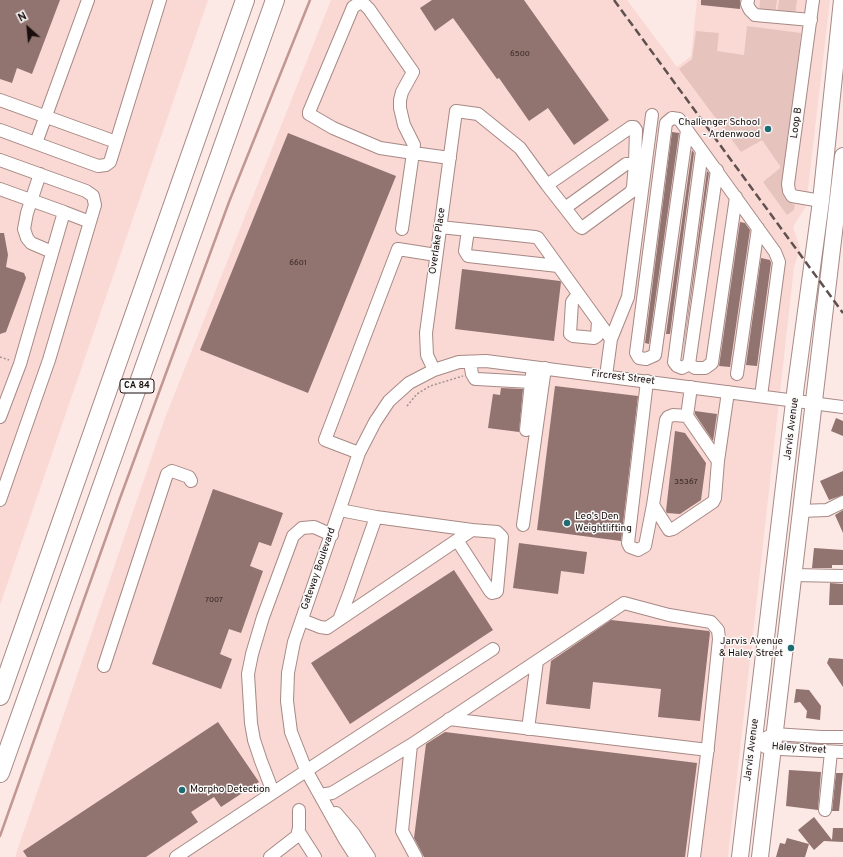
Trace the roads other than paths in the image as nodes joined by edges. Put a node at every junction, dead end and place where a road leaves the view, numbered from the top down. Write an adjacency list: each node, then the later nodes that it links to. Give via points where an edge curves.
1 (88, 0): 12 (street)
2 (160, 0): 15 (street)
3 (235, 0): 80 (highway, CA 84, via 93,412)
4 (245, 0): 81 (highway, CA 84)
5 (275, 0): 91 (highway, CA 84)
6 (748, 0): 9 (street, via 747,4 755,15)
7 (813, 0): 9 (street, Loop B)
8 (842, 0): 29 (main road, Jarvis Avenue)
9 (811, 20): 29 (street, Loop B, via 788,184 792,196)
10 (0, 100): 12 (street)
11 (652, 115): 22 (street)
12 (47, 117): 15 (street); 16 (street)
13 (0, 130): 16 (street)
14 (687, 130): 14 (street, via 679,118 672,118 666,123 636,353 639,358 646,359 655,355); 17 (street)
15 (116, 142): 16 (street, via 110,162 98,166)
16 (36, 143)
17 (702, 151): 23 (street); 43 (street, via 674,362 682,368)
18 (413, 153): 18 (street, via 380,148 333,128 309,114 353,7 359,3 369,9 413,72 402,92 400,108 404,125 414,145); 20 (street); 35 (street)
19 (843, 156): 55 (main road, Jarvis Avenue)
20 (450, 158): 25 (street, Overlake Place, via 456,111 478,114 520,148); 33 (street, Overlake Place)
21 (0, 160): 24 (street)
22 (640, 163): 25 (street, via 637,132 632,127); 30 (street, via 626,164); 30 (street, via 631,192 584,227 579,226); 42 (street, via 628,297)
23 (716, 170): 27 (street); 43 (street)
24 (40, 174): 28 (street); 32 (street, via 90,194 96,205)
25 (547, 185): 30 (street)
26 (0, 189): 28 (street)
27 (736, 197): 34 (street); 43 (street, via 712,362 705,368 695,368)
28 (31, 200): 31 (street); 37 (street, via 24,229 27,238 31,243)
29 (820, 201): 54 (main road, Jarvis Avenue)
30 (565, 208)
31 (64, 212): 32 (street); 37 (street)
32 (90, 222): 63 (street, via 49,360)
33 (440, 226): 36 (street); 38 (street, Overlake Place)
34 (758, 228): 47 (street); 53 (street, via 779,262)
35 (402, 229)
36 (468, 230): 39 (street, via 534,237 540,240); 39 (street, via 465,251 468,256)
37 (52, 252): 58 (street, via 20,364)
38 (436, 255): 46 (street, Overlake Place, via 426,333 427,355); 60 (street, via 398,249 325,440)
39 (558, 266): 40 (street)
40 (578, 294): 41 (street); 41 (street, via 572,302 570,334 594,338)
41 (598, 321): 42 (street)
42 (611, 339): 48 (street)
43 (689, 364)
44 (471, 367): 45 (street, Fircrest Street, via 486,361); 46 (street, Fircrest Street, via 459,362); 50 (street, via 473,377 477,379)
45 (539, 368): 48 (street, Fircrest Street); 50 (street); 69 (street)
46 (434, 370): 60 (street, Gateway Boulevard, via 409,384 390,401 375,422)
47 (737, 374)
48 (606, 376): 49 (street, Fircrest Street)
49 (647, 381): 51 (street, Fircrest Street); 65 (street, via 628,543 630,547 638,550 645,546)
50 (531, 382): 59 (street)
51 (691, 387): 52 (street, Fircrest Street); 57 (street)
52 (728, 392): 53 (street, Fircrest Street); 61 (street)
53 (761, 396): 54 (street, Fircrest Street)
54 (795, 400): 55 (street, Fircrest Street); 86 (main road, Jarvis Avenue)
55 (814, 403): 56 (street, Fircrest Street); 67 (main road, Jarvis Avenue)
56 (843, 407)
57 (687, 416): 61 (street); 65 (street, via 673,415 666,420)
58 (0, 417)
59 (526, 430)
60 (359, 453): 66 (street, Gateway Boulevard)
61 (718, 461): 65 (street, via 715,500 679,525 668,530)
62 (191, 481): 79 (street, via 189,477 172,471 168,474)
63 (0, 500)
64 (843, 502): 67 (street, via 827,510)
65 (653, 505)
66 (340, 510): 68 (street); 71 (street, Gateway Boulevard)
67 (800, 511): 73 (main road, Jarvis Avenue)
68 (376, 517): 70 (street); 76 (street)
69 (523, 524)
70 (472, 530): 72 (street); 72 (street, via 497,532 502,537 496,592 490,591)
71 (332, 535): 75 (street, Gateway Boulevard); 92 (street, via 314,527 302,528 293,536 252,654 248,674 251,723 254,740)
72 (457, 540): 76 (street)
73 (793, 574): 74 (street); 85 (main road, Jarvis Avenue)
74 (843, 576)
75 (302, 620): 76 (street, via 327,628); 90 (street, Gateway Boulevard, via 294,642 288,673 287,701 291,732)
76 (339, 620)
77 (494, 649): 90 (street)
78 (537, 661): 82 (street); 83 (street); 88 (street, via 624,604 711,622 718,630 719,639)
79 (104, 666)
80 (0, 671)
81 (0, 696)
82 (449, 720): 83 (street); 87 (street)
83 (528, 729): 88 (street)
84 (843, 737): 85 (street, Haley Street)
85 (774, 741): 86 (street, Haley Street); 89 (street, Haley Street); 105 (main road, Jarvis Avenue)
86 (753, 744): 104 (main road, Jarvis Avenue)
87 (410, 745): 93 (street, via 332,793); 102 (street, via 402,831)
88 (708, 750): 103 (street)
89 (837, 752): 95 (street)
90 (306, 770): 92 (street); 93 (street, Gateway Boulevard)
91 (0, 773)
92 (273, 792): 97 (street)
93 (320, 795): 100 (street, Gateway Boulevard); 101 (street, Gateway Boulevard, via 354,834)
94 (298, 810): 96 (street)
95 (825, 810)
96 (298, 832): 98 (street, via 295,839); 99 (street)
97 (176, 857)
98 (270, 857)
99 (315, 857)
100 (356, 857)
101 (369, 857)
102 (416, 857)
103 (694, 857)
104 (740, 857)
105 (760, 857)

